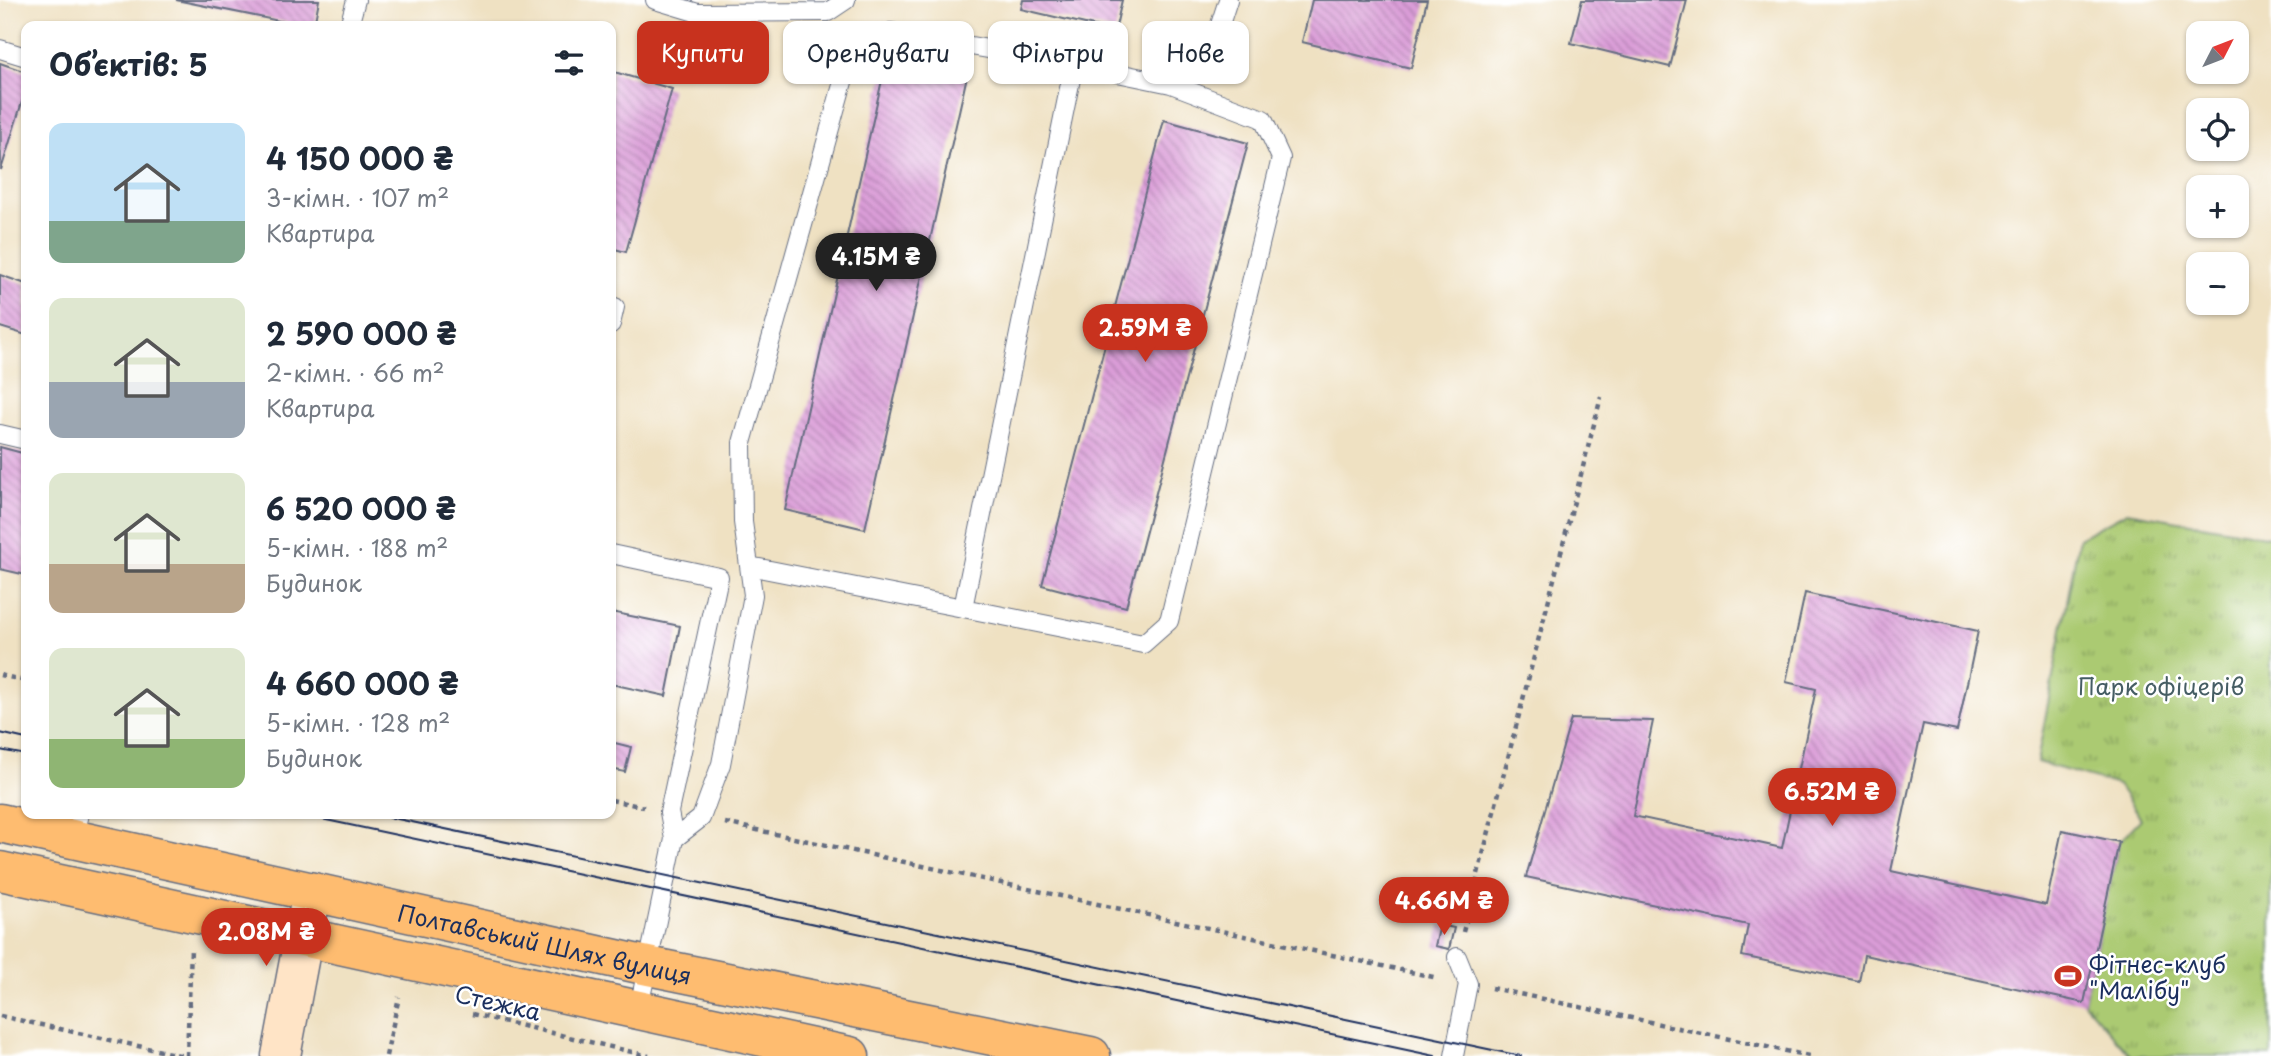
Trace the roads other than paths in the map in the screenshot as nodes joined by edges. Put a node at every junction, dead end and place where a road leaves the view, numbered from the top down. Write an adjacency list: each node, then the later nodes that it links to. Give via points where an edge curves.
1 (356, 0): 5 (lane)
2 (655, 0): 3 (lane, via 698,13 828,12)
3 (846, 0)
4 (1228, 0): 6 (lane)
5 (350, 21)
6 (1221, 21)
7 (0, 49): 9 (lane)
8 (988, 49): 15 (lane, via 891,32 851,53 743,443 743,522)
9 (21, 55)
10 (1070, 84): 16 (lane)
11 (1171, 84): 16 (lane, via 1264,119 1281,158 1169,621 1143,644)
12 (0, 434): 13 (lane)
13 (21, 439)
14 (616, 555): 19 (lane, via 719,577 669,812)
15 (749, 566): 16 (lane); 19 (lane, via 752,596 721,764 701,818)
16 (963, 608)
17 (0, 823): 18 (main road, Полтавський Шлях вулиця)
18 (76, 827): 21 (main road, Полтавський Шлях вулиця)
19 (674, 839): 24 (lane)
20 (0, 871): 22 (main road, Полтавський Шлях вулиця)
21 (312, 892): 22 (street); 24 (main road, Полтавський Шлях вулиця)
22 (302, 938): 25 (main road, Полтавський Шлях вулиця); 26 (street)
23 (1457, 957): 29 (lane, via 1468,984)
24 (648, 966): 25 (lane); 28 (main road, Полтавський Шлях вулиця)
25 (638, 1012): 27 (main road, Полтавський Шлях вулиця)
26 (281, 1056)
27 (850, 1056)
28 (1091, 1056)
29 (1454, 1056)

